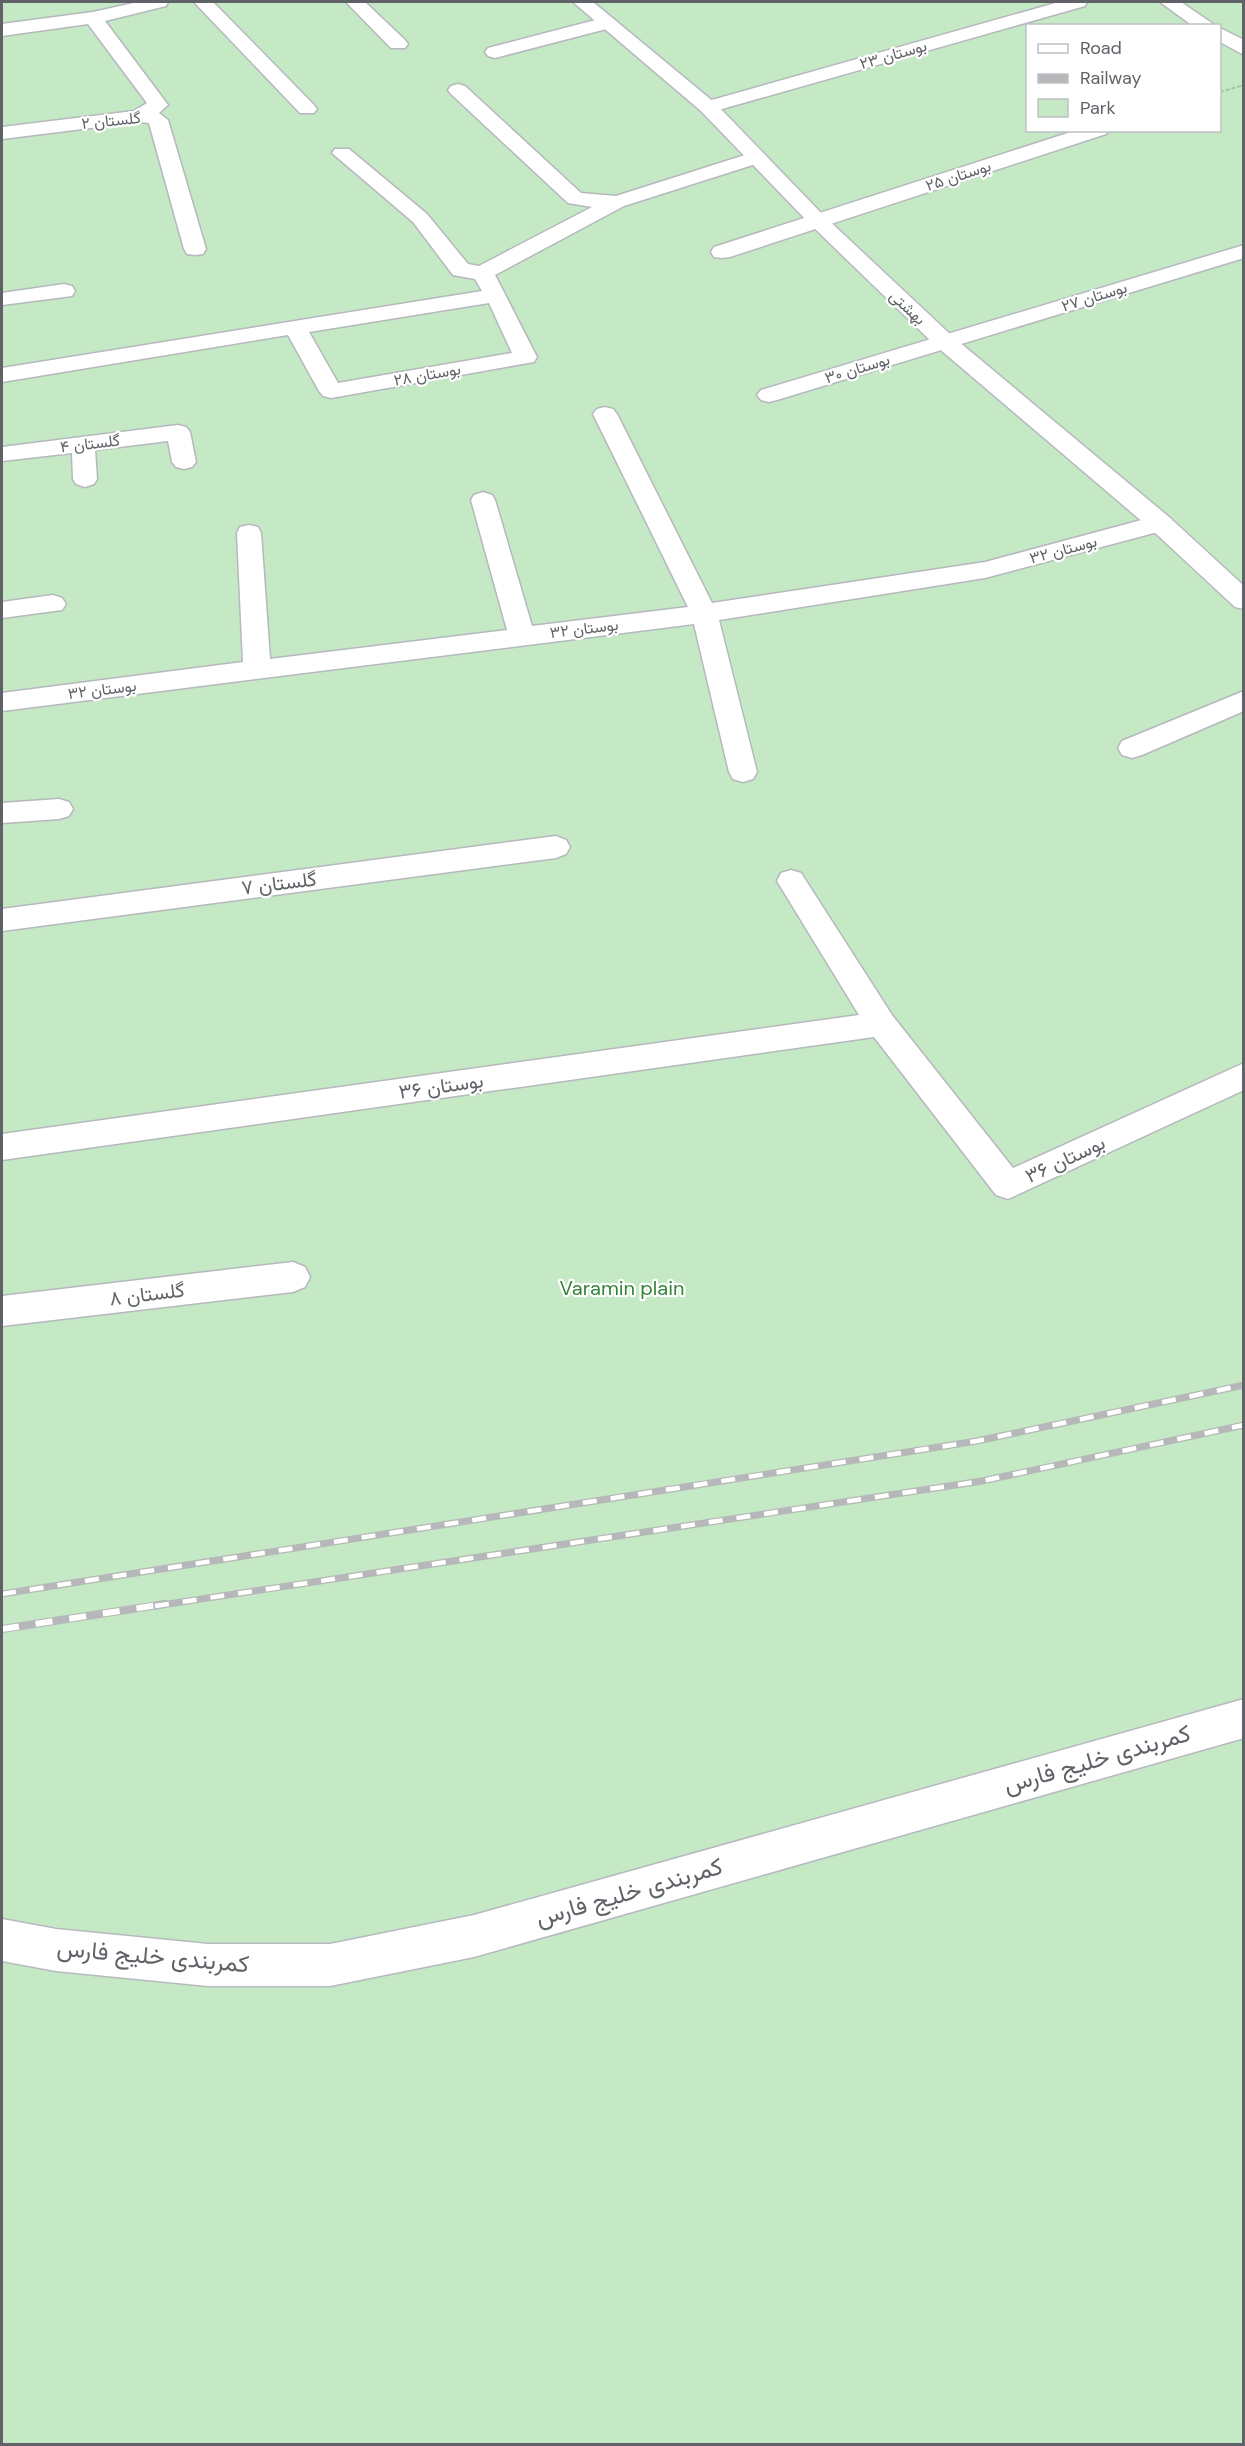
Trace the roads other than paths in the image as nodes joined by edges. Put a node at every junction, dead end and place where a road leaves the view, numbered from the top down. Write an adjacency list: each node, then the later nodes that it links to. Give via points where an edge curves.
1 (159, 2): 7 (street)
2 (203, 2): 17 (street)
3 (355, 2): 12 (street)
4 (582, 2): 8 (street, بهشتی)
5 (1078, 2): 16 (street, بوستان ۲۳)
6 (1169, 2): 9 (street)
7 (93, 18): 10 (street); 18 (street, via 158,105)
8 (608, 23): 14 (street); 16 (street, بهشتی)
9 (1204, 24)
10 (2, 30)
11 (1221, 35): 13 (street)
12 (398, 44)
13 (1244, 49)
14 (495, 52)
15 (458, 90): 23 (street, via 576,199)
16 (708, 107): 22 (street, بهشتی)
17 (307, 109)
18 (139, 116): 20 (street, گلستان ۲); 25 (street, گلستان ۲, via 158,120)
19 (1093, 132): 24 (street, بوستان ۲۵)
20 (2, 133)
21 (342, 153): 28 (street, via 420,218 461,270)
22 (755, 159): 23 (street); 24 (street, بهشتی)
23 (617, 202): 28 (street)
24 (817, 220): 26 (street, بوستان ۲۵); 33 (street, بهشتی)
25 (195, 249)
26 (722, 252)
27 (1238, 258): 33 (street, بوستان ۲۷)
28 (483, 273): 30 (street, بوستان ۲۸)
29 (64, 291): 31 (street)
30 (496, 295): 32 (street); 32 (street, بوستان ۲۸, via 526,357 331,391)
31 (2, 298)
32 (295, 328): 34 (street)
33 (944, 341): 35 (street, بوستان ۳۰); 42 (street, بهشتی)
34 (2, 375)
35 (769, 395)
36 (605, 414): 47 (street)
37 (83, 444): 38 (street, گلستان ۴); 39 (street, گلستان ۴, via 178,432); 40 (street)
38 (2, 454)
39 (184, 462)
40 (85, 479)
41 (483, 500): 48 (street)
42 (1160, 523): 44 (street, بهشتی); 47 (street, بوستان ۳۲, via 985,570)
43 (249, 533): 49 (street)
44 (1244, 601)
45 (53, 604): 46 (street)
46 (2, 610)
47 (704, 613): 48 (street, بوستان ۳۲); 53 (street)
48 (522, 636): 49 (street, بوستان ۳۲)
49 (257, 669): 51 (street, بوستان ۳۲)
50 (1244, 700): 52 (street)
51 (2, 702)
52 (1132, 748)
53 (743, 772)
54 (59, 809): 55 (street)
55 (2, 813)
56 (556, 847): 58 (street, گلستان ۷)
57 (791, 880): 59 (street, بوستان ۳۶)
58 (2, 920)
59 (881, 1024): 60 (street, بوستان ۳۶, via 1008,1185); 61 (street, بوستان ۳۶)
60 (1244, 1076)
61 (2, 1147)
62 (293, 1277): 63 (street, گلستان ۸)
63 (2, 1311)
64 (1244, 1718): 65 (street, کمربندی خلیج فارس, via 474,1936 330,1965 208,1965 56,1950)
65 (2, 1940)

